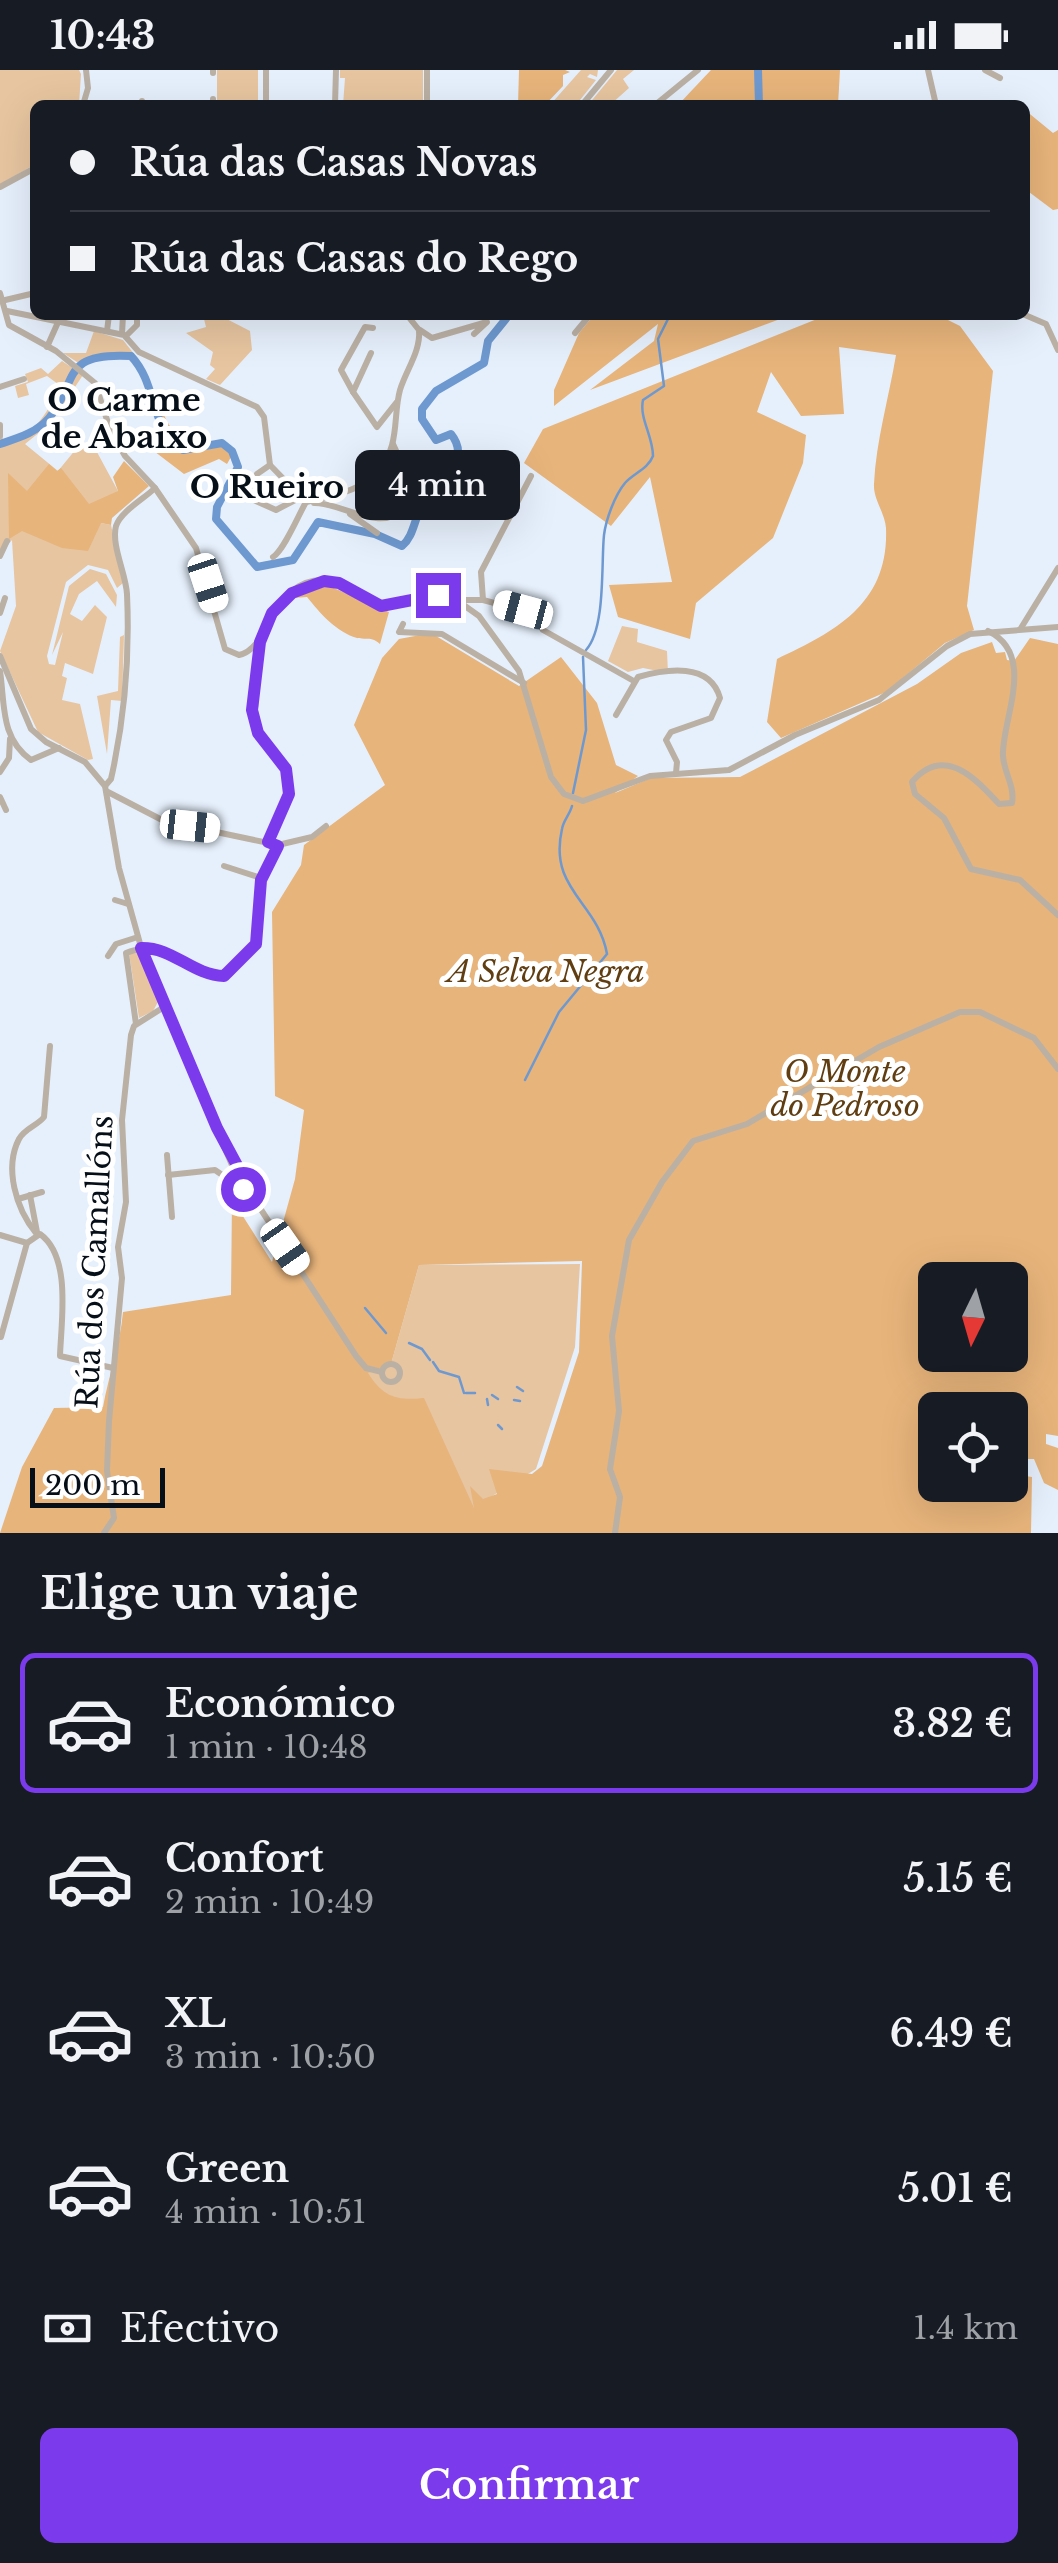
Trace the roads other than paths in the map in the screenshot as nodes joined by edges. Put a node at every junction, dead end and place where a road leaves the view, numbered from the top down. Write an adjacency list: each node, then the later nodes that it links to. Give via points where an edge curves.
1 (86, 70): 12 (street)
2 (266, 70): 13 (street)
3 (336, 70): 14 (street)
4 (427, 70): 15 (street)
5 (600, 70): 11 (street)
6 (610, 70): 11 (street)
7 (698, 70): 17 (street)
8 (928, 70): 18 (street)
9 (985, 70): 10 (street)
10 (1000, 78)
11 (601, 83): 16 (street)
12 (84, 100)
13 (266, 100)
14 (335, 100)
15 (427, 100)
16 (586, 100)
17 (661, 100)
18 (935, 100)
19 (30, 171): 20 (street)
20 (0, 187)
21 (30, 294): 22 (street)
22 (1, 299): 23 (street)
23 (6, 311): 24 (street); 42 (street, via 9,324)
24 (30, 315)
25 (1030, 317): 33 (street)
26 (58, 320): 34 (street); 42 (street)
27 (93, 320): 34 (street)
28 (108, 320): 36 (street)
29 (123, 320): 41 (street)
30 (137, 320): 41 (street)
31 (411, 320): 38 (street)
32 (586, 320): 39 (street)
33 (1046, 324): 37 (street); 43 (street)
34 (92, 328): 36 (street)
35 (373, 328): 47 (street, via 365,327 341,370)
36 (107, 331): 41 (street)
37 (1058, 331)
38 (420, 332): 40 (street, via 432,338 487,322); 48 (street)
39 (575, 333)
40 (474, 334)
41 (124, 335): 52 (street, via 137,350 261,410)
42 (47, 347): 55 (street, via 95,383 110,430)
43 (1058, 350)
44 (371, 353): 47 (street)
45 (24, 379): 46 (street)
46 (0, 387)
47 (354, 392): 48 (street, via 377,426)
48 (398, 402): 51 (street)
49 (0, 425): 50 (street)
50 (0, 436)
51 (393, 443): 56 (street, via 379,475 346,494); 58 (street, via 404,468)
52 (270, 465): 56 (street); 56 (street, via 257,474 247,497 276,510)
53 (531, 476): 65 (street, via 481,572)
54 (423, 480): 58 (street)
55 (155, 488): 72 (street, via 201,562 225,649 242,655); 83 (street, via 116,529 127,586 127,693 111,780)
56 (303, 499): 57 (street); 62 (street, via 284,549)
57 (342, 507): 58 (street, via 368,518); 59 (street)
58 (403, 512)
59 (380, 530)
60 (8, 541): 61 (street)
61 (0, 556)
62 (274, 557)
63 (1058, 568): 70 (street)
64 (6, 599): 67 (street)
65 (483, 600): 66 (street); 76 (street, via 532,614 542,630)
66 (458, 601): 72 (street, via 432,595 381,606 339,583 317,582 278,605); 77 (street, via 502,643)
67 (0, 613)
68 (403, 624): 77 (street, via 399,632 442,634)
69 (1058, 627): 70 (street)
70 (1017, 628): 71 (street); 73 (street)
71 (987, 631): 73 (street); 82 (street, via 952,642 878,700 729,770)
72 (260, 642): 87 (street, via 254,722 281,759 289,784 288,804)
73 (1006, 644): 93 (street, via 1016,703 1003,756 1012,803 999,804 956,766 927,770 912,782 914,794 944,818 971,869 1020,880)
74 (0, 656): 80 (street, via 31,729)
75 (0, 670): 79 (street)
76 (632, 680): 78 (street); 82 (street, via 689,669 718,691 711,718 667,737)
77 (524, 684): 82 (street, via 543,761 564,794 588,800 644,777)
78 (616, 715)
79 (10, 738): 80 (street, via 30,760); 81 (street, via 10,758)
80 (58, 748): 83 (street, via 85,762)
81 (0, 772)
82 (676, 773)
83 (104, 786): 87 (street, via 164,821); 92 (street)
84 (0, 797): 85 (street)
85 (6, 810)
86 (326, 826): 88 (street, via 312,838)
87 (268, 842): 88 (street)
88 (278, 846): 90 (street)
89 (224, 866): 90 (street)
90 (262, 878): 95 (street, via 256,944 230,974 210,976 162,950)
91 (115, 900): 92 (street)
92 (128, 904): 94 (street)
93 (1058, 914)
94 (138, 937): 95 (street); 96 (street, via 118,943)
95 (141, 948): 97 (street); 98 (street, Rúa dos Camallóns, via 124,956)
96 (108, 956)
97 (164, 1007): 98 (street); 101 (street)
98 (136, 1024): 113 (street, Rúa dos Camallóns, via 122,1120 126,1202)
99 (50, 1046): 107 (street, via 44,1117 21,1135 14,1158)
100 (1058, 1068): 116 (street, via 1034,1038 980,1012 960,1012 879,1047 747,1124 693,1141 629,1240 612,1336 619,1411 610,1469 620,1497)
101 (228, 1151): 105 (street); 105 (street)
102 (167, 1155): 103 (street)
103 (168, 1175): 105 (street, via 216,1170); 108 (street)
104 (42, 1192): 106 (street)
105 (248, 1194): 114 (street, via 363,1365)
106 (30, 1195): 107 (street); 109 (street)
107 (18, 1199): 109 (street)
108 (172, 1217)
109 (36, 1233): 111 (street); 113 (street, via 57,1257 65,1312 59,1354)
110 (0, 1235): 111 (street)
111 (27, 1242): 112 (street)
112 (0, 1337)
113 (113, 1368): 115 (street, Rúa dos Camallóns, via 107,1471 114,1518)
114 (382, 1372)
115 (104, 1533)
116 (614, 1533)

